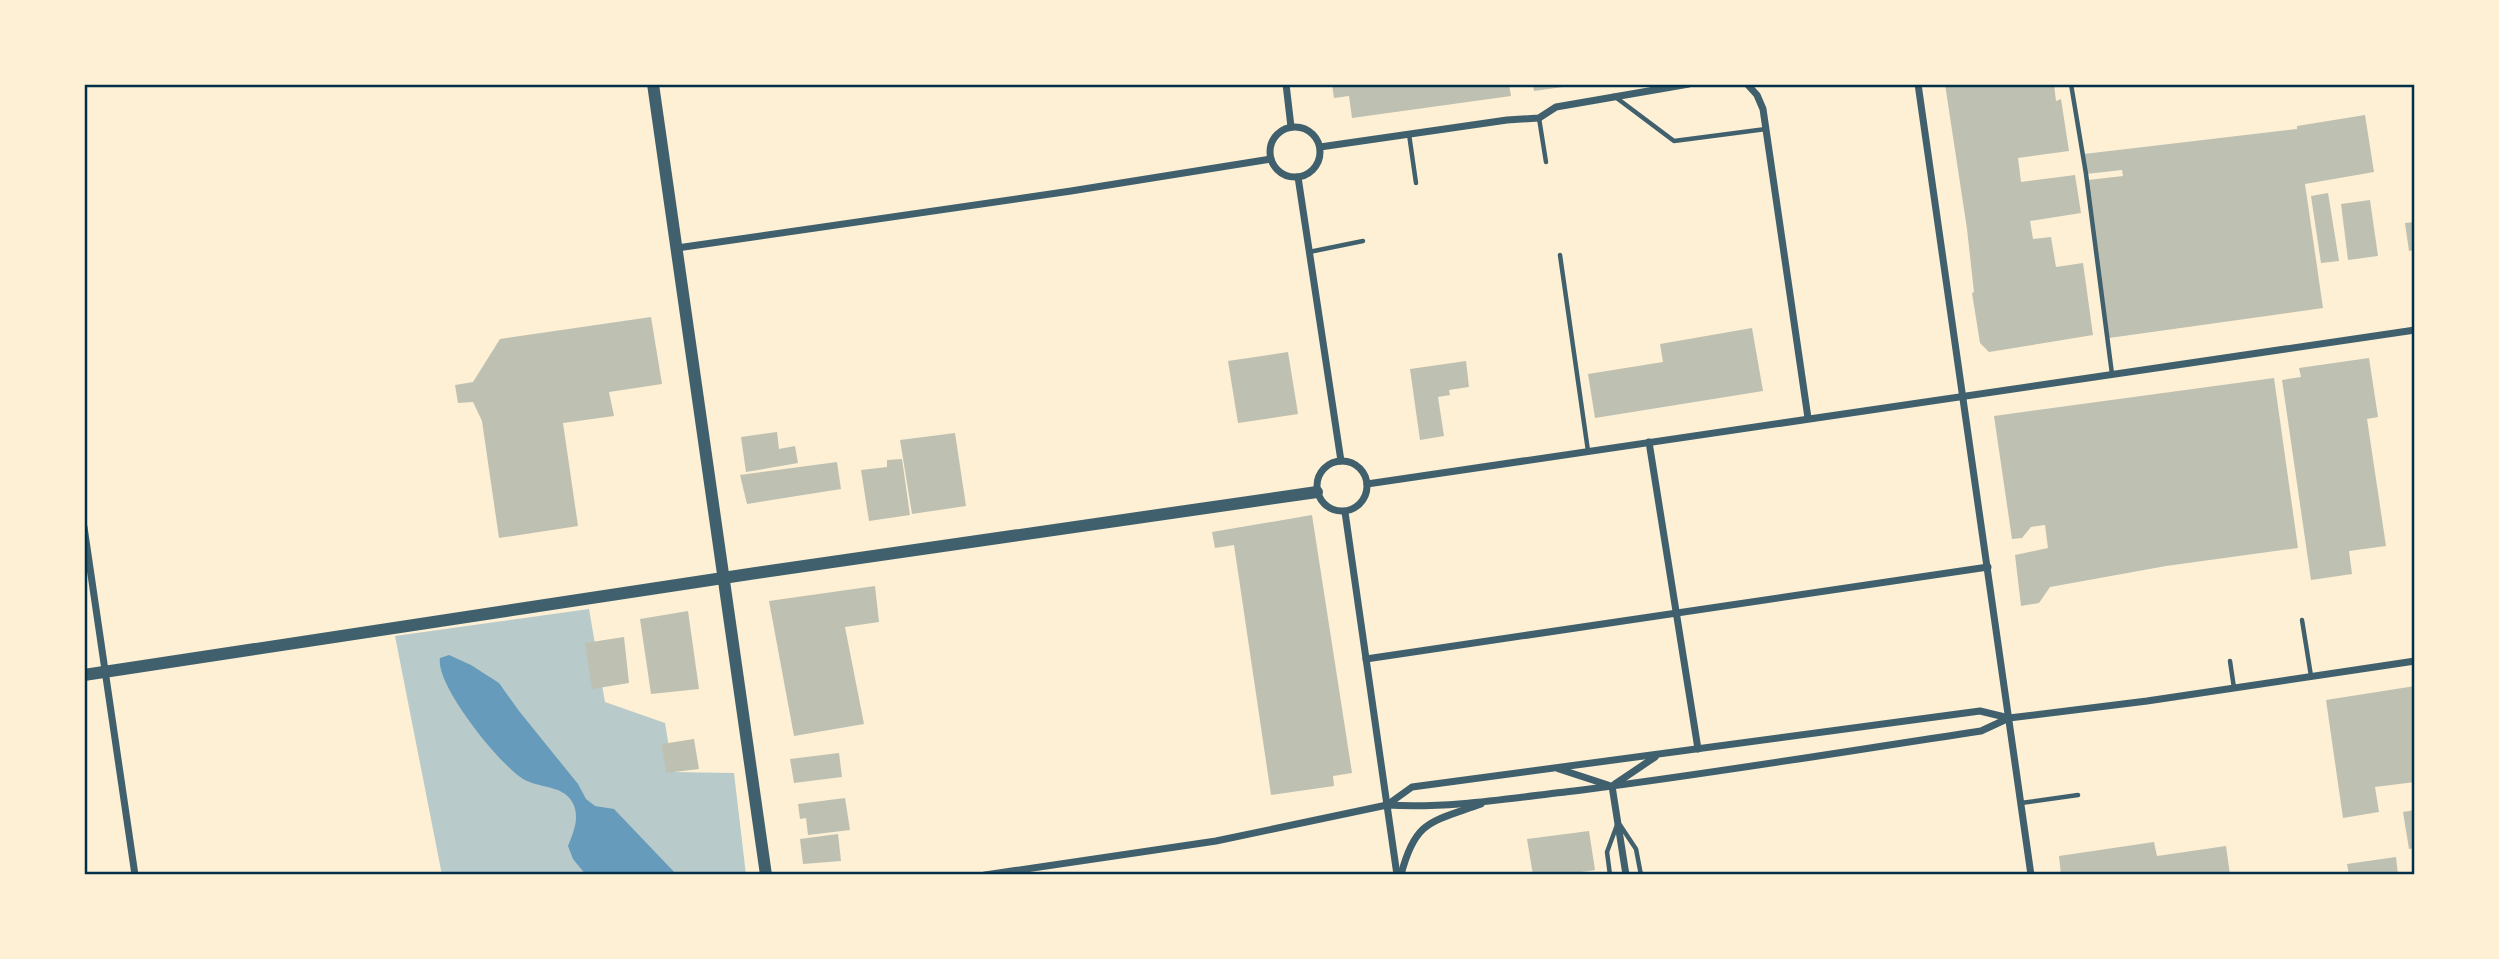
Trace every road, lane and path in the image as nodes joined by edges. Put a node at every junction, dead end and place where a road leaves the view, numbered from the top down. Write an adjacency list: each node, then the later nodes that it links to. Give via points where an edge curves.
1 (653, 84): 18 (street)
2 (1286, 84): 9 (street)
3 (1689, 84): 7 (street)
4 (1747, 84): 10 (street, via 1761,102)
5 (1918, 84): 23 (street)
6 (2071, 84): 22 (lane)
7 (1614, 96): 8 (street, via 1556,107); 10 (lane, via 1674,141)
8 (1539, 118): 11 (street); 14 (lane)
9 (1291, 127): 12 (street, via 1306,129); 13 (street, via 1276,135)
10 (1766, 129): 24 (street)
11 (1409, 134): 12 (street); 16 (lane)
12 (1320, 147): 15 (street, via 1315,167)
13 (1271, 159): 15 (street, via 1278,171); 18 (street)
14 (1546, 162)
15 (1298, 177): 19 (street)
16 (1416, 183)
17 (1363, 241): 19 (lane)
18 (677, 248): 33 (street)
19 (1309, 252): 27 (street)
20 (1560, 255): 26 (lane)
21 (2415, 330): 22 (street)
22 (2112, 374): 23 (street)
23 (1962, 396): 24 (street); 32 (street)
24 (1808, 418): 25 (street)
25 (1649, 442): 26 (street); 34 (street)
26 (1588, 451): 28 (street)
27 (1341, 461): 28 (street, via 1362,470); 29 (street, via 1322,471)
28 (1367, 484): 30 (street, via 1362,503)
29 (1317, 492): 30 (street, via 1325,505); 33 (street)
30 (1345, 512): 36 (street)
31 (84, 527): 39 (street)
32 (1988, 567): 34 (street); 43 (street)
33 (725, 578): 39 (street); 54 (street)
34 (1676, 614): 36 (street); 44 (street)
35 (2302, 620): 41 (lane)
36 (1366, 659): 51 (street)
37 (2230, 661): 42 (lane)
38 (2415, 661): 41 (street)
39 (105, 672): 40 (street); 53 (street)
40 (84, 675)
41 (2311, 676): 42 (street)
42 (2234, 688): 43 (street)
43 (2009, 718): 44 (street, via 1980,711); 47 (street, via 1981,731); 50 (street)
44 (1698, 750): 45 (street)
45 (1657, 755): 46 (street); 47 (street)
46 (1554, 768): 47 (street); 51 (street, via 1412,787)
47 (1612, 786): 49 (street); 52 (street)
48 (2078, 794): 50 (lane)
49 (1488, 801): 51 (street); 56 (street, via 1423,828 1413,839)
50 (2021, 803): 60 (street)
51 (1387, 805): 55 (street, via 1216,841); 56 (street)
52 (1618, 822): 57 (lane, via 1607,852); 58 (street); 59 (lane, via 1636,849)
53 (135, 875)
54 (766, 875)
55 (985, 875)
56 (1399, 875)
57 (1610, 875)
58 (1626, 875)
59 (1641, 875)
60 (2031, 875)

